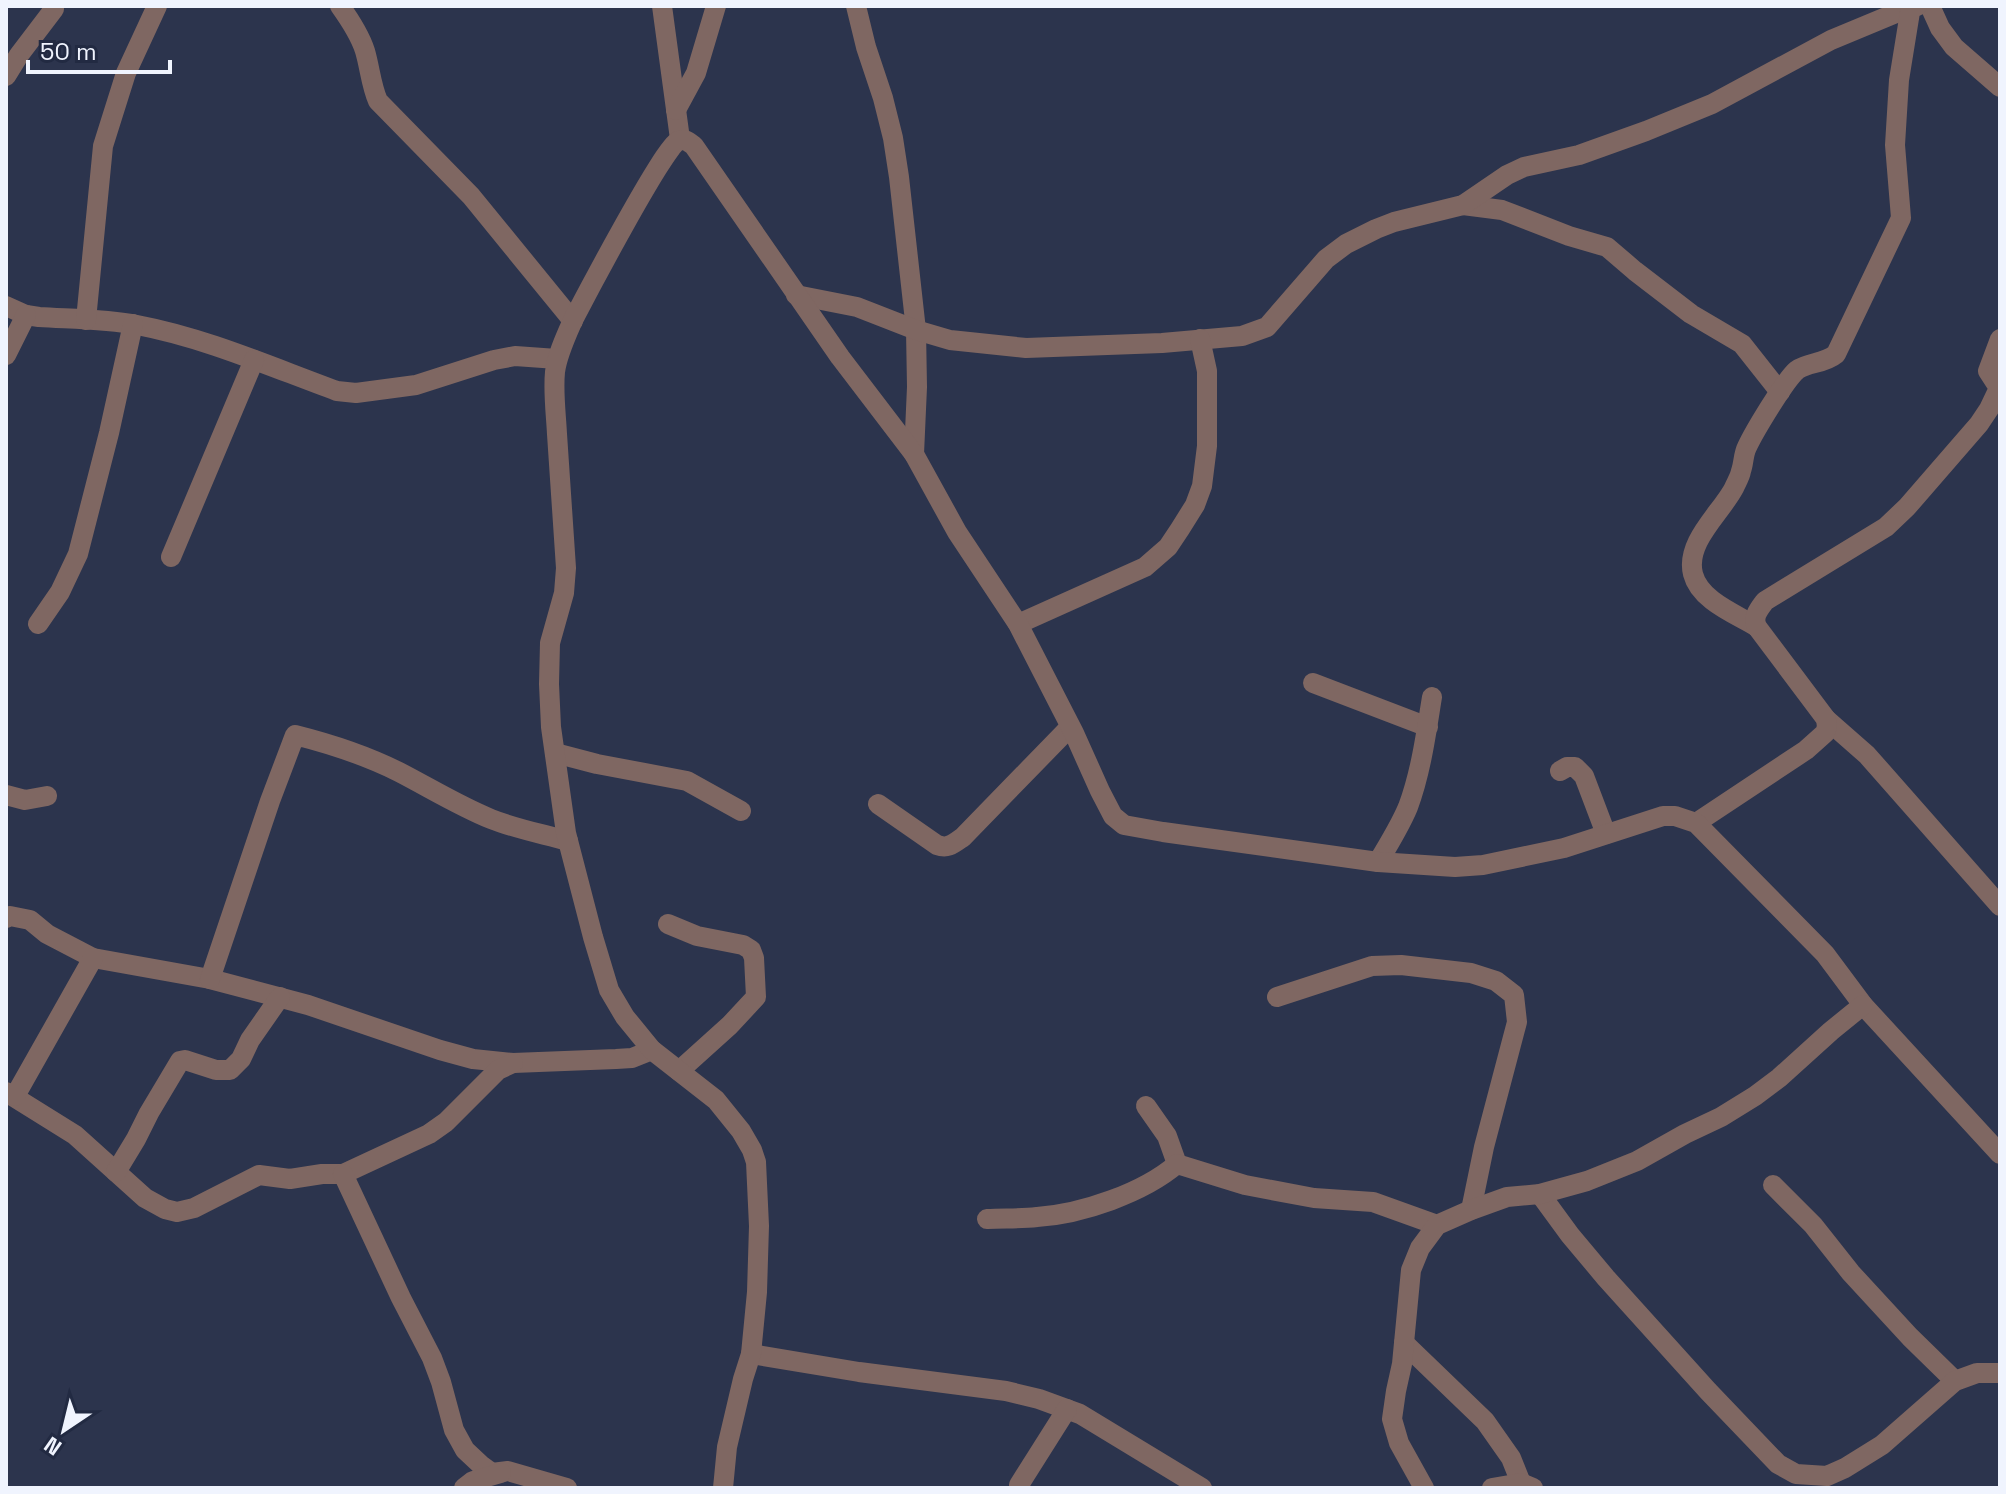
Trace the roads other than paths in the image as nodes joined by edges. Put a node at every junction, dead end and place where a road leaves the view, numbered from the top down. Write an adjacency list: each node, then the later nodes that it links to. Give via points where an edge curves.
1 (157, 6): 16 (street, via 126,73 103,146)
2 (340, 6): 17 (street, via 364,49 378,101 471,196)
3 (662, 6): 10 (street)
4 (716, 6): 10 (street, via 696,73)
5 (856, 6): 19 (street, via 893,138)
6 (1917, 6): 9 (street); 12 (street, via 1831,40 1712,104 1579,155 1524,167); 25 (street, via 1899,80 1895,145 1901,218 1836,354 1799,369)
7 (54, 9): 8 (street)
8 (6, 76)
9 (2000, 87)
10 (676, 110): 11 (street)
11 (680, 139): 13 (street, via 694,146); 17 (street, via 665,156)
12 (1463, 205): 20 (street, via 1394,222 1346,244 1326,259 1267,327 1242,336); 25 (street, via 1502,210 1607,247 1691,314 1742,344)
13 (796, 295): 19 (street, via 857,307); 26 (street)
14 (6, 306): 15 (street)
15 (26, 315): 16 (street); 22 (street)
16 (86, 320): 18 (street)
17 (573, 321): 23 (street)
18 (133, 324): 24 (street); 28 (street, via 78,554)
19 (916, 330): 20 (street, via 950,340 1026,348); 26 (street)
20 (1200, 339): 29 (street, via 1207,371 1207,446 1202,486 1180,529 1145,567)
21 (2000, 339): 30 (street, via 1988,371 1999,390 1979,424 1886,527 1765,601 1755,617)
22 (6, 355)
23 (557, 359): 24 (street, via 515,356 416,385 356,393); 36 (street, via 566,568 550,643)
24 (254, 360): 27 (street)
25 (1780, 392): 30 (street, via 1745,450 1726,503 1707,524 1693,553 1692,572 1708,597)
26 (914, 454): 29 (street, via 957,532)
27 (171, 557)
28 (38, 624)
29 (1018, 624): 34 (street)
30 (1757, 627): 33 (street)
31 (1313, 683): 35 (street)
32 (1432, 697): 35 (street)
33 (1826, 719): 42 (street, via 1825,733 1806,750); 46 (street, via 1867,755)
34 (1070, 727): 40 (street, via 953,844 937,845); 45 (street, via 1113,816 1124,825)
35 (1428, 727): 45 (street, via 1408,805)
36 (555, 753): 41 (street, via 687,781); 44 (street)
37 (1560, 771): 43 (street, via 1575,767 1584,776)
38 (6, 795): 39 (street, via 25,800)
39 (47, 796)
40 (878, 804)
41 (741, 811)
42 (1696, 823): 43 (street, via 1663,816); 53 (street, via 1825,954)
43 (1606, 834): 45 (street, via 1483,865)
44 (568, 841): 50 (street, via 494,820 364,756 295,735); 54 (street, via 609,990)
45 (1378, 862)
46 (2000, 906)
47 (6, 918): 49 (street, via 30,920)
48 (668, 924): 56 (street, via 743,945 754,958 756,997)
49 (93, 958): 50 (street); 57 (street)
50 (210, 979): 51 (street)
51 (280, 997): 55 (street, via 440,1050); 61 (street, via 230,1070 180,1061)
52 (1277, 997): 65 (street, via 1386,965 1471,973 1496,981 1514,995 1517,1022)
53 (1863, 1005): 59 (street); 64 (street, via 1779,1078 1721,1117 1626,1167)
54 (652, 1050): 55 (street, via 632,1058); 56 (street)
55 (513, 1063): 62 (street, via 498,1070 429,1134)
56 (679, 1071): 69 (street, via 716,1100 741,1131 756,1162 759,1226)
57 (11, 1094): 61 (street, via 75,1135)
58 (1146, 1106): 60 (street, via 1167,1136)
59 (2000, 1154)
60 (1177, 1164): 66 (street, via 1138,1189 1091,1206 1039,1217); 67 (street, via 1245,1185 1373,1202)
61 (116, 1172): 62 (street, via 145,1198 177,1212 259,1175 290,1179)
62 (343, 1174): 73 (street, via 432,1358 465,1450 492,1473)
63 (1773, 1185): 71 (street)
64 (1540, 1194): 65 (street, via 1507,1197); 74 (street, via 1606,1278 1778,1464 1796,1474)
65 (1471, 1210): 67 (street)
66 (987, 1219)
67 (1437, 1225): 68 (street, via 1411,1270)
68 (1404, 1343): 75 (street, via 1485,1421); 81 (street, via 1392,1419)
69 (751, 1354): 72 (street, via 1006,1391); 78 (street, via 727,1447)
70 (2000, 1373): 71 (street, via 1977,1373)
71 (1955, 1381): 74 (street, via 1882,1445)
72 (1067, 1409): 79 (street); 80 (street)
73 (508, 1471): 76 (street); 77 (street)
74 (1827, 1476): 83 (street)
75 (1527, 1486): 82 (street)
76 (464, 1488)
77 (567, 1488)
78 (723, 1488)
79 (1020, 1488)
80 (1202, 1488)
81 (1424, 1488)
82 (1492, 1488)
83 (1802, 1488)

